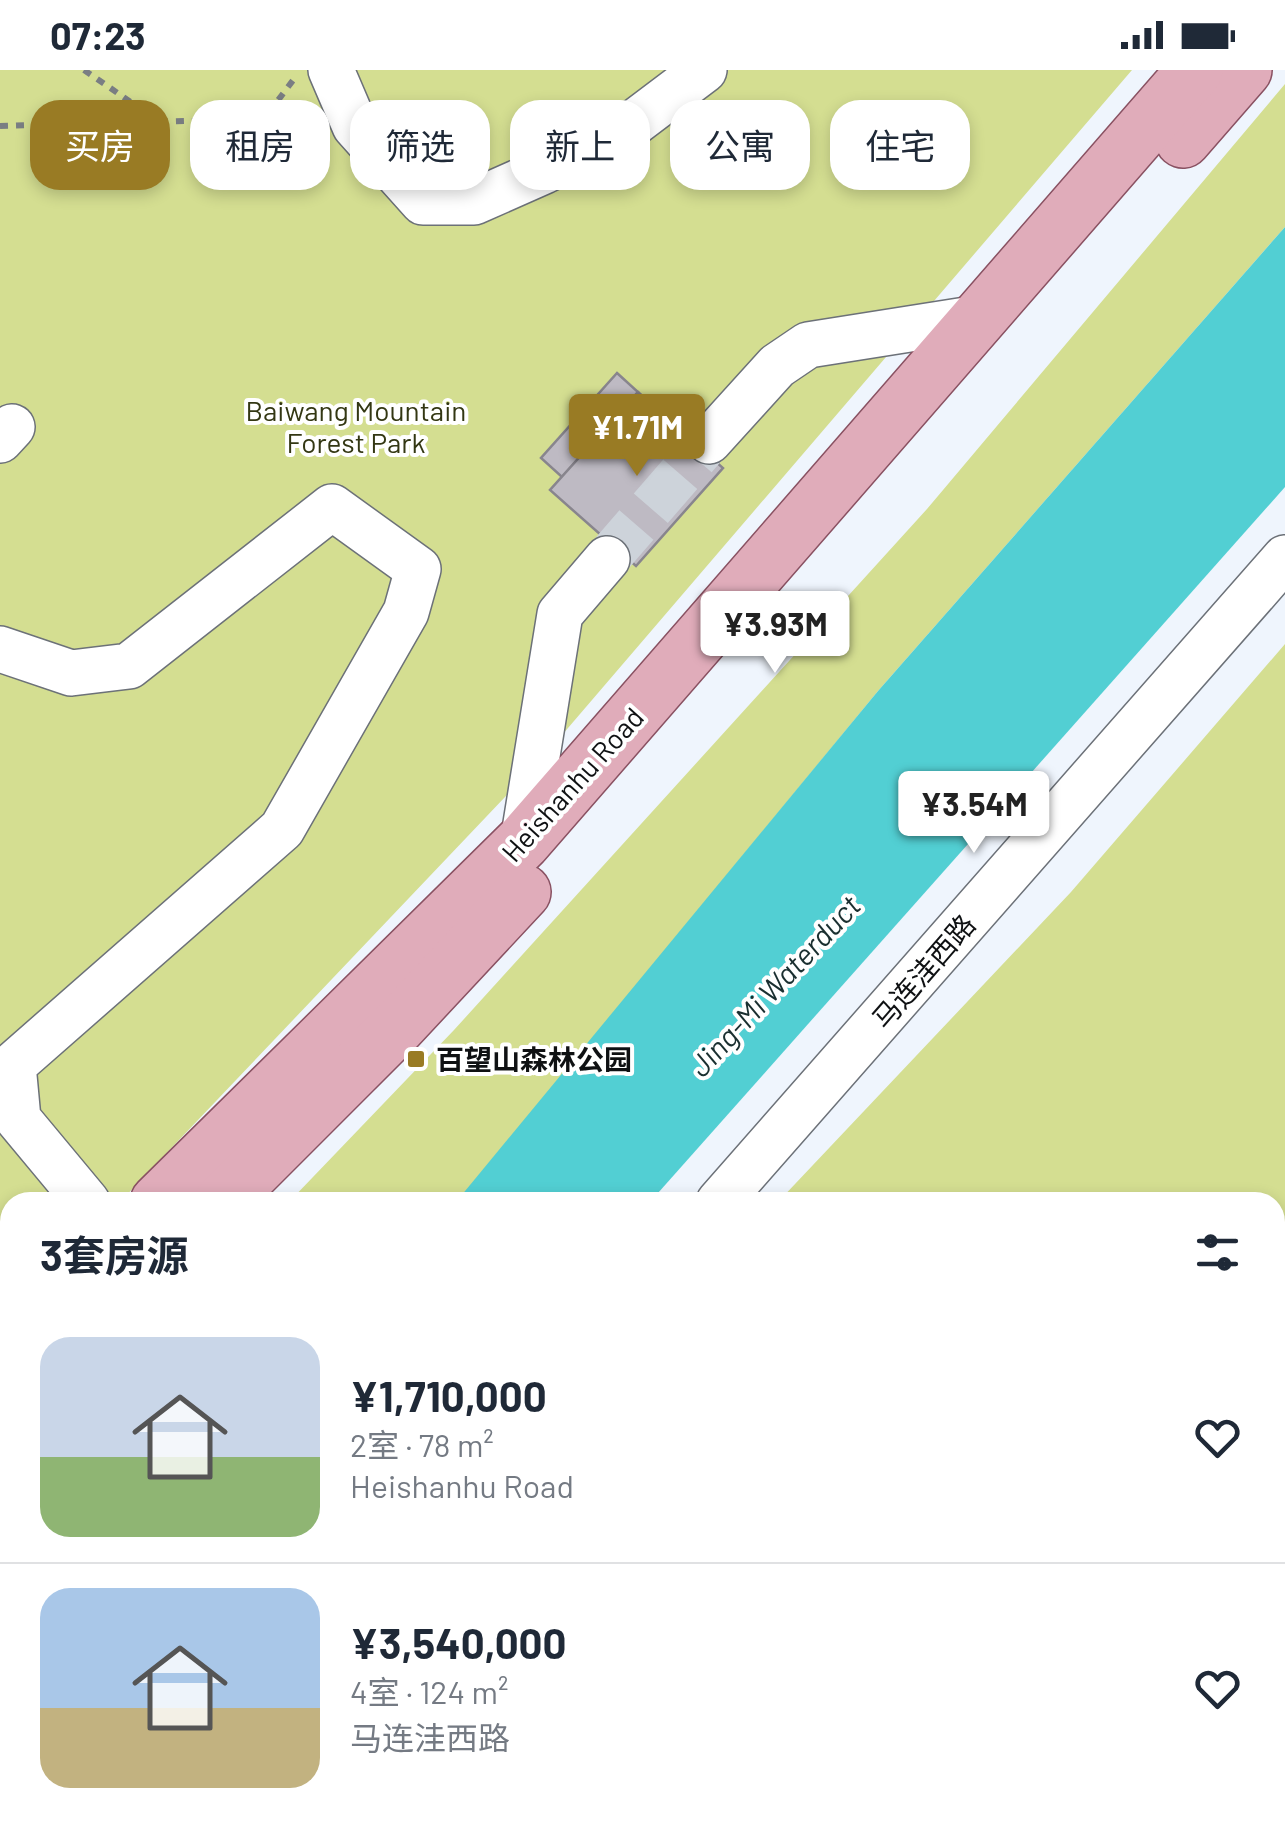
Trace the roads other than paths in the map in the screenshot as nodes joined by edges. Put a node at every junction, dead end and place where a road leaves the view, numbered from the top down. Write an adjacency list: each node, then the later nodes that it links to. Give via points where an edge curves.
1 (331, 70): 2 (street, via 354,126 423,202 474,202 618,134)
2 (704, 70)
3 (1195, 70): 5 (main road, Heishanhu Road)
4 (1244, 70): 14 (main road, Heishanhu Road, via 642,764 398,1026)
5 (979, 318): 6 (street, via 808,345 777,366); 10 (main road, Heishanhu Road)
6 (709, 442)
7 (1285, 558): 15 (street, 马连洼西路)
8 (607, 559): 10 (street, via 560,614)
9 (0, 649): 11 (street, via 71,673 128,666 332,507 418,569 406,612 282,829 13,1065)
10 (523, 842): 13 (main road, Heishanhu Road)
11 (9, 1106): 12 (street)
12 (80, 1192)
13 (168, 1192)
14 (232, 1192)
15 (728, 1192)

